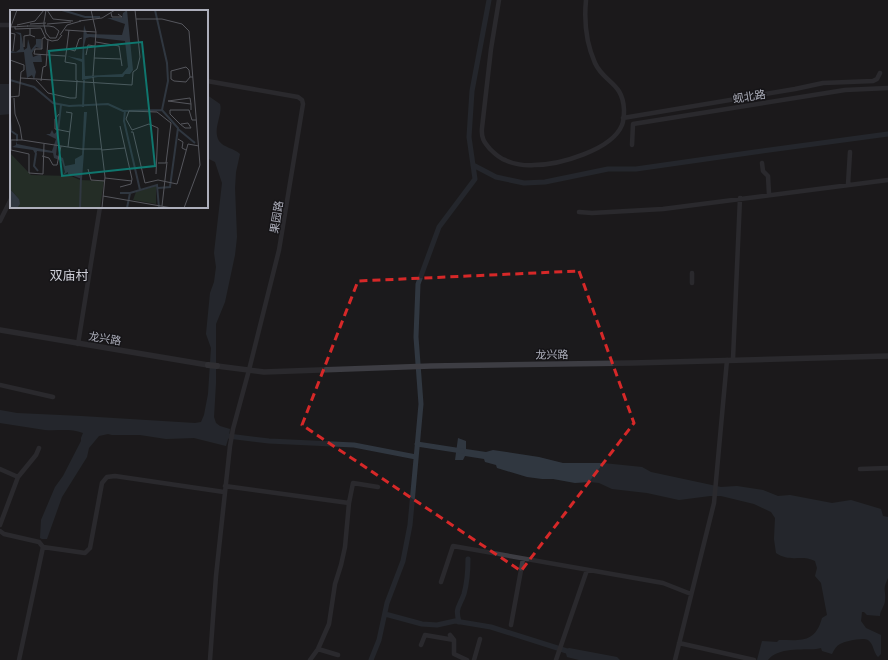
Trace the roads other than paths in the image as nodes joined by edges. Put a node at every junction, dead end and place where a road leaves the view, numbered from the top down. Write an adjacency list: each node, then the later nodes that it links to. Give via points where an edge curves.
1 (499, 0): 6 (street, via 482,134 484,143 492,151 503,159 533,166 580,156 610,139 622,125)
2 (586, 0): 6 (street, via 586,31 591,53 595,64 622,95)
3 (880, 73): 6 (street, via 877,80 873,81 816,84)
4 (208, 82): 26 (street, 果园路, via 298,97 303,104 282,235)
5 (888, 88): 7 (street, 蚬北路, via 845,90 633,124)
6 (624, 118)
7 (632, 144)
8 (850, 152): 11 (street)
9 (762, 163): 12 (street, via 763,171 768,176)
10 (888, 180): 11 (street)
11 (848, 185): 12 (street)
12 (769, 194): 13 (street)
13 (740, 198): 16 (street, via 663,209); 23 (street)
14 (10, 201): 17 (street)
15 (100, 208): 21 (street)
16 (579, 212)
17 (0, 221)
18 (692, 273): 19 (street)
19 (692, 283)
20 (0, 330): 21 (street, 龙兴路)
21 (78, 344): 24 (street, 龙兴路)
22 (888, 356): 23 (street, 龙兴路)
23 (730, 360): 26 (street, 龙兴路, via 264,372); 43 (street, via 714,501)
24 (208, 365): 25 (main road)
25 (217, 366): 26 (street, 龙兴路)
26 (249, 370): 35 (street, 果园路, via 233,429)
27 (0, 386): 28 (street)
28 (53, 398)
29 (39, 448): 33 (street)
30 (888, 468): 32 (street)
31 (0, 469): 33 (street)
32 (860, 469)
33 (18, 477): 37 (street)
34 (378, 487): 36 (street, via 353,483)
35 (224, 489): 36 (street); 39 (street, via 107,477 102,483 90,548 85,553); 54 (street, 果园路)
36 (349, 503): 50 (street, via 345,547 335,584 329,624)
37 (0, 525)
38 (0, 531): 39 (street, via 39,542)
39 (42, 547): 53 (street)
40 (523, 559): 41 (street); 42 (street, via 453,546); 44 (street)
41 (587, 570): 43 (street, via 663,583); 52 (street)
42 (441, 582)
43 (691, 594): 48 (street)
44 (511, 625)
45 (450, 635): 47 (street)
46 (480, 639): 57 (street)
47 (454, 640): 49 (street, via 425,635); 56 (street, via 454,654)
48 (679, 643): 58 (street); 59 (street)
49 (421, 644)
50 (318, 649): 51 (street); 55 (street)
51 (338, 655)
52 (556, 659)
53 (19, 660)
54 (210, 660)
55 (310, 660)
56 (467, 660)
57 (474, 660)
58 (675, 660)
59 (752, 660)

